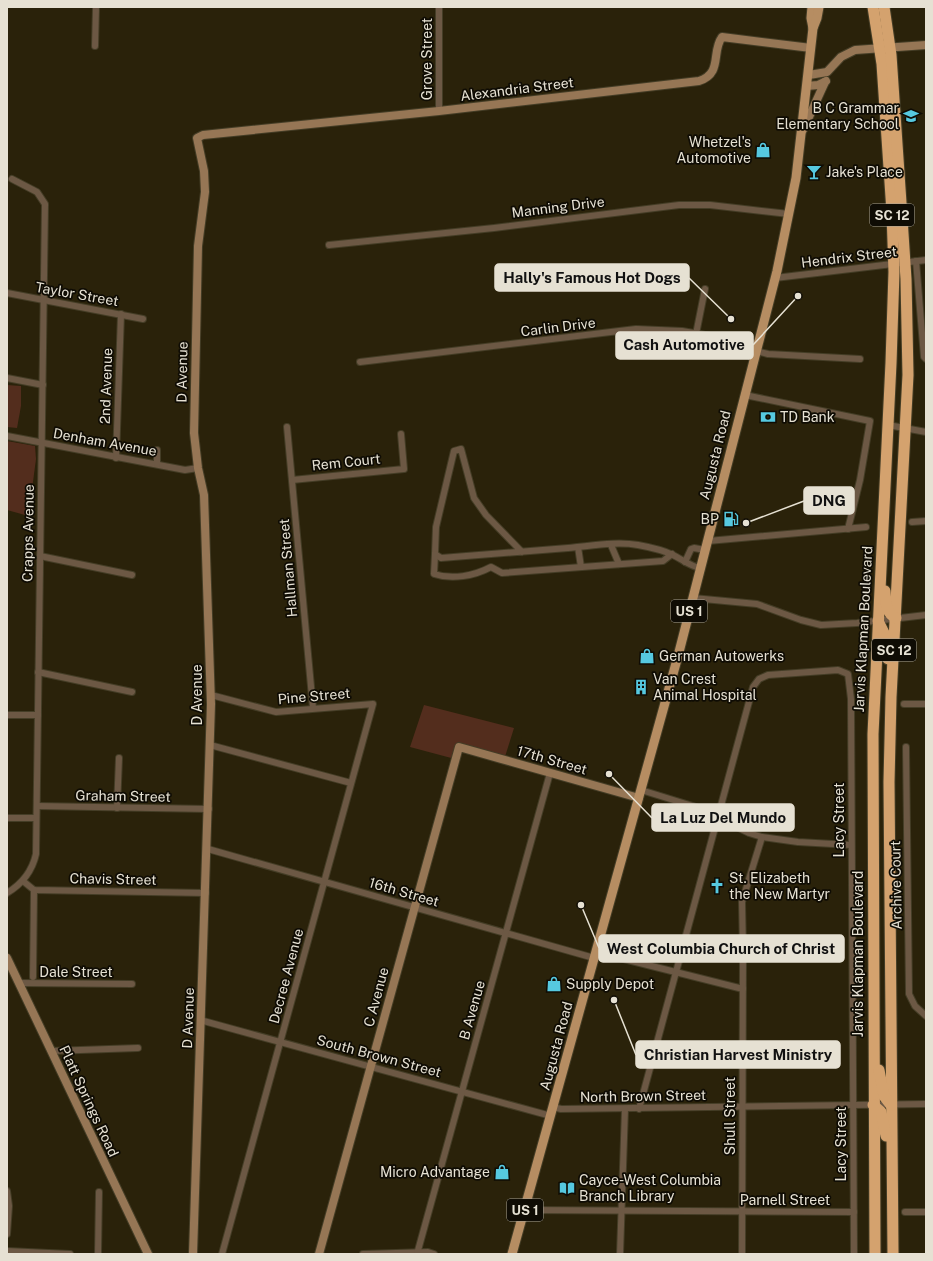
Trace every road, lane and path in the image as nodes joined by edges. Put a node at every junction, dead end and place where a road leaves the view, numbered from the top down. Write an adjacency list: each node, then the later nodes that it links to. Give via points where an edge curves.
1 (96, 7): 9 (street)
2 (439, 7): 16 (street, Grove Street)
3 (812, 7): 7 (main road, Augusta Road / US 1)
4 (819, 7): 7 (main road, Augusta Road / US 1, via 818,18)
5 (873, 7): 11 (highway, Jarvis Klapman Boulevard / SC 12)
6 (884, 7): 11 (highway, Jarvis Klapman Boulevard / SC 12)
7 (813, 28): 10 (main road, Augusta Road / US 1)
8 (926, 45): 11 (street)
9 (95, 46)
10 (811, 48): 13 (main road, Augusta Road / US 1); 16 (street, Alexandria Street, via 722,38 718,42 716,63 712,72 699,81)
11 (885, 48): 12 (street, via 850,52); 24 (highway, Jarvis Klapman Boulevard / SC 12)
12 (832, 67): 13 (street, via 823,73); 14 (street)
13 (809, 75): 15 (main road, Augusta Road / US 1)
14 (825, 82): 15 (street); 17 (street)
15 (807, 86): 17 (main road, Augusta Road / US 1)
16 (439, 111): 18 (street, Alexandria Street, via 203,135)
17 (801, 134): 20 (main road, Augusta Road / US 1)
18 (197, 138): 49 (street, D Avenue, via 204,171 205,192 198,246 194,419)
19 (12, 179): 28 (street, Crapps Avenue, via 37,192 45,204)
20 (789, 214): 21 (street, Manning Drive, via 710,205 679,205); 25 (main road, Augusta Road / US 1)
21 (329, 245)
22 (926, 260): 23 (street, Hendrix Street)
23 (916, 261): 24 (street, Hendrix Street); 34 (street)
24 (899, 263): 25 (street, Hendrix Street); 39 (highway, Jarvis Klapman Boulevard / SC 12); 41 (highway, Jarvis Klapman Boulevard / SC 12, via 908,375)
25 (775, 278): 32 (main road, Augusta Road / US 1)
26 (705, 289): 31 (street)
27 (7, 293): 28 (street, Taylor Street)
28 (44, 301): 29 (street, Taylor Street); 37 (street, Crapps Avenue)
29 (121, 314): 30 (street, Taylor Street); 47 (street, 2nd Avenue)
30 (143, 319)
31 (696, 334): 32 (street, Carlin Drive); 35 (street, Carlin Drive, via 636,329)
32 (756, 348): 33 (street, Carlin Drive, via 768,354); 38 (main road, Augusta Road / US 1)
33 (860, 359)
34 (926, 359)
35 (360, 362)
36 (7, 378): 37 (street)
37 (43, 385): 45 (street, Crapps Avenue)
38 (745, 395): 54 (street, via 870,421); 56 (main road, Augusta Road / US 1)
39 (888, 425): 41 (street); 58 (highway, Jarvis Klapman Boulevard / SC 12)
40 (286, 427): 50 (street, Hallman Street)
41 (905, 428): 42 (street); 72 (highway, Jarvis Klapman Boulevard / SC 12)
42 (926, 432)
43 (401, 434): 50 (street, Rem Court, via 404,469)
44 (7, 436): 45 (street, Denham Avenue)
45 (42, 444): 47 (street, Denham Avenue); 63 (street, Crapps Avenue)
46 (157, 450): 48 (street)
47 (116, 458): 48 (street, Denham Avenue)
48 (157, 464): 49 (street, Denham Avenue, via 185,470)
49 (198, 468): 76 (street, D Avenue, via 204,495)
50 (292, 480): 81 (street, Hallman Street)
51 (926, 521): 52 (street)
52 (912, 522)
53 (866, 527): 54 (street)
54 (848, 529): 56 (street)
55 (611, 545): 57 (street); 62 (street, via 638,545); 65 (street)
56 (706, 546): 64 (street, via 691,549); 68 (main road, Augusta Road / US 1)
57 (578, 547): 59 (street); 67 (street)
58 (882, 548): 72 (highway, via 887,610); 73 (highway, Jarvis Klapman Boulevard / SC 12)
59 (522, 552): 60 (street, via 486,515 474,498 461,448 454,451 436,527); 61 (street)
60 (435, 554): 61 (street, via 441,558); 66 (street, via 434,574 442,577 465,576)
61 (490, 554): 66 (street)
62 (672, 554): 64 (street); 65 (street, via 663,561)
63 (40, 556): 69 (street); 74 (street, Crapps Avenue)
64 (685, 562): 68 (street)
65 (619, 564): 67 (street)
66 (491, 567): 67 (street, via 502,573)
67 (581, 567)
68 (700, 568): 70 (main road, Augusta Road / US 1)
69 (132, 575)
70 (693, 598): 73 (street, via 757,604 816,624); 90 (main road, Augusta Road / US 1)
71 (926, 615): 72 (street)
72 (896, 618): 73 (street); 77 (highway, Jarvis Klapman Boulevard / SC 12)
73 (878, 621): 77 (highway, via 886,639); 116 (highway, Jarvis Klapman Boulevard / SC 12, via 873,748)
74 (38, 672): 75 (street); 83 (street, Crapps Avenue)
75 (132, 692)
76 (211, 695): 81 (street, Pine Street, via 269,711); 84 (street, D Avenue)
77 (891, 697): 125 (highway, Jarvis Klapman Boulevard / SC 12)
78 (374, 704): 81 (street, Pine Street); 89 (street, Decree Avenue)
79 (904, 704): 80 (street)
80 (926, 704)
81 (313, 708)
82 (7, 714): 83 (street)
83 (38, 715): 91 (street, Crapps Avenue)
84 (210, 745): 89 (street); 93 (street, D Avenue)
85 (459, 747): 88 (street, 17th Street); 105 (street, C Avenue)
86 (906, 747): 114 (street, Archive Court, via 909,994)
87 (119, 758): 92 (street)
88 (550, 773): 90 (street, 17th Street); 106 (street, B Avenue)
89 (351, 783): 101 (street, Decree Avenue)
90 (640, 794): 96 (street, via 696,807); 107 (main road, Augusta Road / US 1)
91 (37, 806): 92 (street, Graham Street); 95 (street, Crapps Avenue)
92 (116, 808): 93 (street, Graham Street)
93 (209, 809): 99 (street, D Avenue)
94 (7, 818): 95 (street)
95 (36, 818): 100 (street, Crapps Avenue, via 34,862)
96 (718, 818): 97 (street); 98 (street, Lacy Street, via 755,683 768,675 838,670 848,674 851,699); 109 (street)
97 (762, 837): 98 (street); 113 (street, Shull Street, via 742,902)
98 (851, 845): 122 (street, Lacy Street)
99 (208, 849): 101 (street, 16th Street); 104 (street, D Avenue)
100 (23, 881): 102 (street); 103 (street, Crapps Avenue)
101 (324, 882): 105 (street, 16th Street); 117 (street, Decree Avenue)
102 (34, 890): 104 (street, Chavis Street); 110 (street)
103 (7, 893)
104 (206, 893): 115 (street, D Avenue)
105 (414, 907): 106 (street, 16th Street); 120 (street, C Avenue)
106 (506, 933): 107 (street, 16th Street); 121 (street, B Avenue)
107 (595, 955): 109 (street, 16th Street); 129 (main road, Augusta Road / US 1)
108 (7, 958): 111 (street, Platt Springs Road)
109 (675, 972): 113 (street, 16th Street); 128 (street)
110 (33, 977)
111 (19, 983): 112 (street, Dale Street); 119 (street, Platt Springs Road)
112 (132, 984)
113 (743, 989): 126 (street, Shull Street)
114 (926, 1016)
115 (200, 1020): 117 (street, South Brown Street); 145 (street, D Avenue)
116 (873, 1022): 124 (highway, Jarvis Klapman Boulevard / SC 12); 125 (highway, via 882,1087 885,1099)
117 (280, 1042): 120 (street, South Brown Street); 146 (street, Decree Avenue)
118 (138, 1048): 119 (street)
119 (51, 1051): 144 (street, Platt Springs Road)
120 (370, 1066): 121 (street, South Brown Street); 147 (street, C Avenue)
121 (462, 1091): 129 (street, South Brown Street); 141 (street, B Avenue)
122 (853, 1104): 124 (street, North Brown Street); 126 (street, North Brown Street); 136 (street, Lacy Street)
123 (926, 1104): 125 (street, North Brown Street)
124 (874, 1105): 125 (street, North Brown Street); 130 (highway, via 880,1109 882,1116); 154 (highway, Jarvis Klapman Boulevard / SC 12)
125 (891, 1105): 130 (highway, Jarvis Klapman Boulevard / SC 12)
126 (742, 1107): 128 (street, North Brown Street); 135 (street, Shull Street)
127 (624, 1109): 128 (street, North Brown Street); 129 (street, North Brown Street); 134 (street)
128 (639, 1109)
129 (552, 1111): 133 (main road, Augusta Road / US 1)
130 (892, 1175): 155 (highway, Jarvis Klapman Boulevard / SC 12)
131 (7, 1191): 139 (street)
132 (99, 1192): 143 (street)
133 (525, 1210): 134 (street, Parnell Street); 150 (main road, Augusta Road / US 1)
134 (622, 1210): 135 (street, Parnell Street); 151 (street)
135 (742, 1212): 136 (street, Parnell Street); 152 (street, Shull Street)
136 (854, 1212): 153 (street, Lacy Street)
137 (905, 1212): 138 (street)
138 (926, 1212)
139 (7, 1234)
140 (7, 1250): 142 (street)
141 (417, 1253): 148 (street); 149 (street)
142 (70, 1254)
143 (98, 1254)
144 (148, 1254)
145 (193, 1254)
146 (222, 1254)
147 (319, 1254)
148 (363, 1254)
149 (434, 1254)
150 (512, 1254)
151 (620, 1254)
152 (742, 1254)
153 (854, 1254)
154 (875, 1254)
155 (892, 1254)

